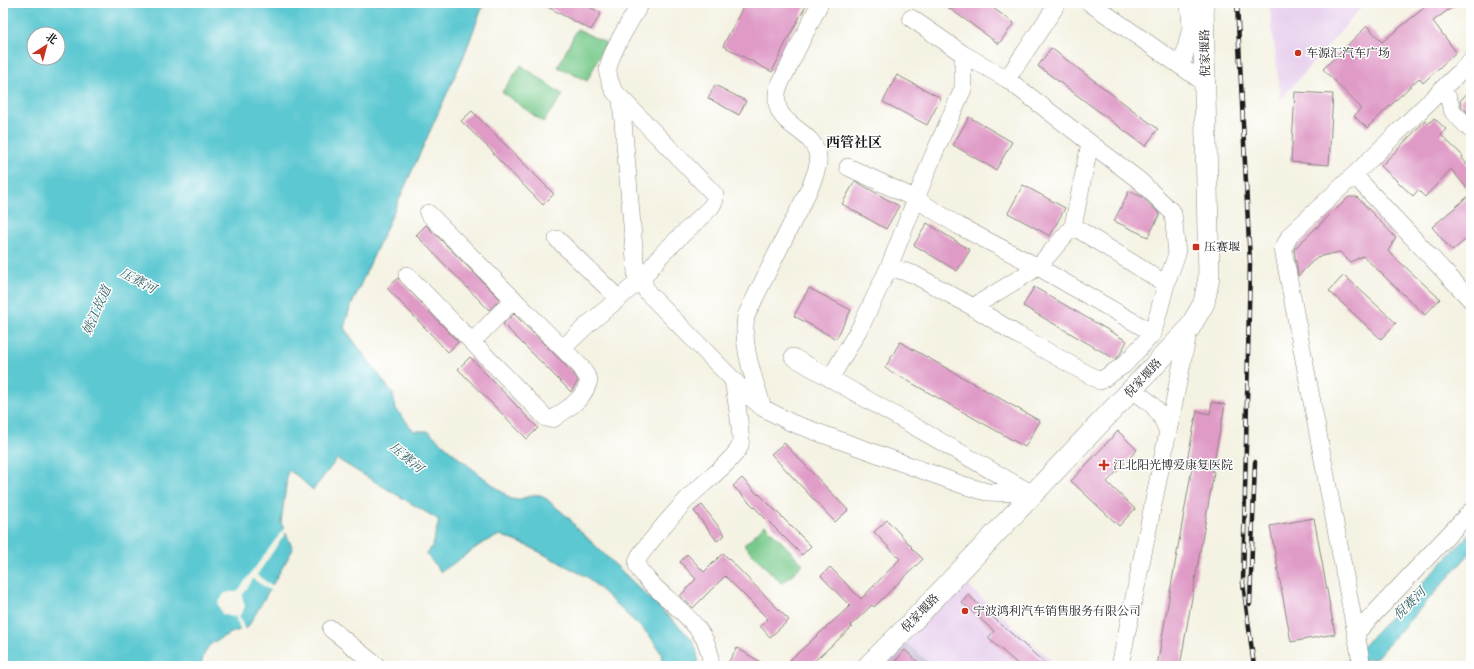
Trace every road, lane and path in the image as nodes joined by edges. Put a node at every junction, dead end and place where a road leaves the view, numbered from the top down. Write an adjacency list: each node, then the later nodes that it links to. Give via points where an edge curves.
1 (641, 3): 14 (street, via 610,59 610,81 614,91)
2 (820, 3): 40 (street, via 778,88 776,97 782,117 809,139 818,158 817,168 808,190 746,316 746,345)
3 (1056, 3): 11 (street)
4 (1090, 3): 10 (street)
5 (1189, 3): 10 (street, via 1191,28)
6 (1203, 3): 12 (main road, 倪家堰路)
7 (911, 18): 8 (street)
8 (963, 54): 11 (street); 19 (street, via 963,89 932,156)
9 (1471, 61): 13 (street)
10 (1182, 66): 12 (street)
11 (1007, 79): 16 (street)
12 (1205, 83): 32 (main road, 倪家堰路, via 1209,277 1204,303)
13 (1440, 91): 15 (street, via 1448,98 1453,112); 18 (street)
14 (621, 98): 26 (street); 26 (street, via 715,195 711,208 662,254)
15 (1471, 130)
16 (1090, 143): 21 (street); 27 (street, via 1140,181 1173,213 1177,254)
17 (848, 167): 19 (street)
18 (1354, 175): 30 (street); 45 (street, via 1290,235 1283,248)
19 (916, 199): 23 (street); 24 (street, via 959,226)
20 (428, 213): 29 (street)
21 (1074, 226): 24 (street); 27 (street)
22 (557, 239): 28 (street)
23 (889, 266): 31 (street, via 913,274); 37 (street, via 862,324)
24 (1038, 267): 31 (street); 33 (street)
25 (407, 275): 34 (street)
26 (641, 280): 28 (street); 38 (street, via 647,292)
27 (1166, 284): 33 (street)
28 (618, 298): 35 (street)
29 (514, 299): 34 (street); 35 (street)
30 (1471, 300)
31 (973, 307): 33 (street, via 1100,381 1124,365)
32 (1189, 329): 39 (main road, 倪家堰路); 41 (street)
33 (1153, 333)
34 (472, 342): 35 (street, via 539,412 546,418 553,419 582,396 589,380)
35 (563, 348)
36 (793, 357): 37 (street)
37 (830, 379): 42 (street)
38 (733, 380): 40 (street); 47 (street, via 741,445 670,518 637,562 638,569 702,635 708,645)
39 (1131, 390): 41 (street, via 1153,406 1164,419); 42 (main road, 倪家堰路)
40 (763, 408): 42 (street, via 792,423 963,485 987,492)
41 (1168, 433): 49 (street)
42 (1033, 494): 48 (main road, 倪家堰路)
43 (1471, 511): 45 (street)
44 (331, 629): 46 (street)
45 (1356, 634): 50 (street)
46 (377, 666)
47 (710, 666)
48 (868, 666)
49 (1120, 666)
50 (1362, 666)

